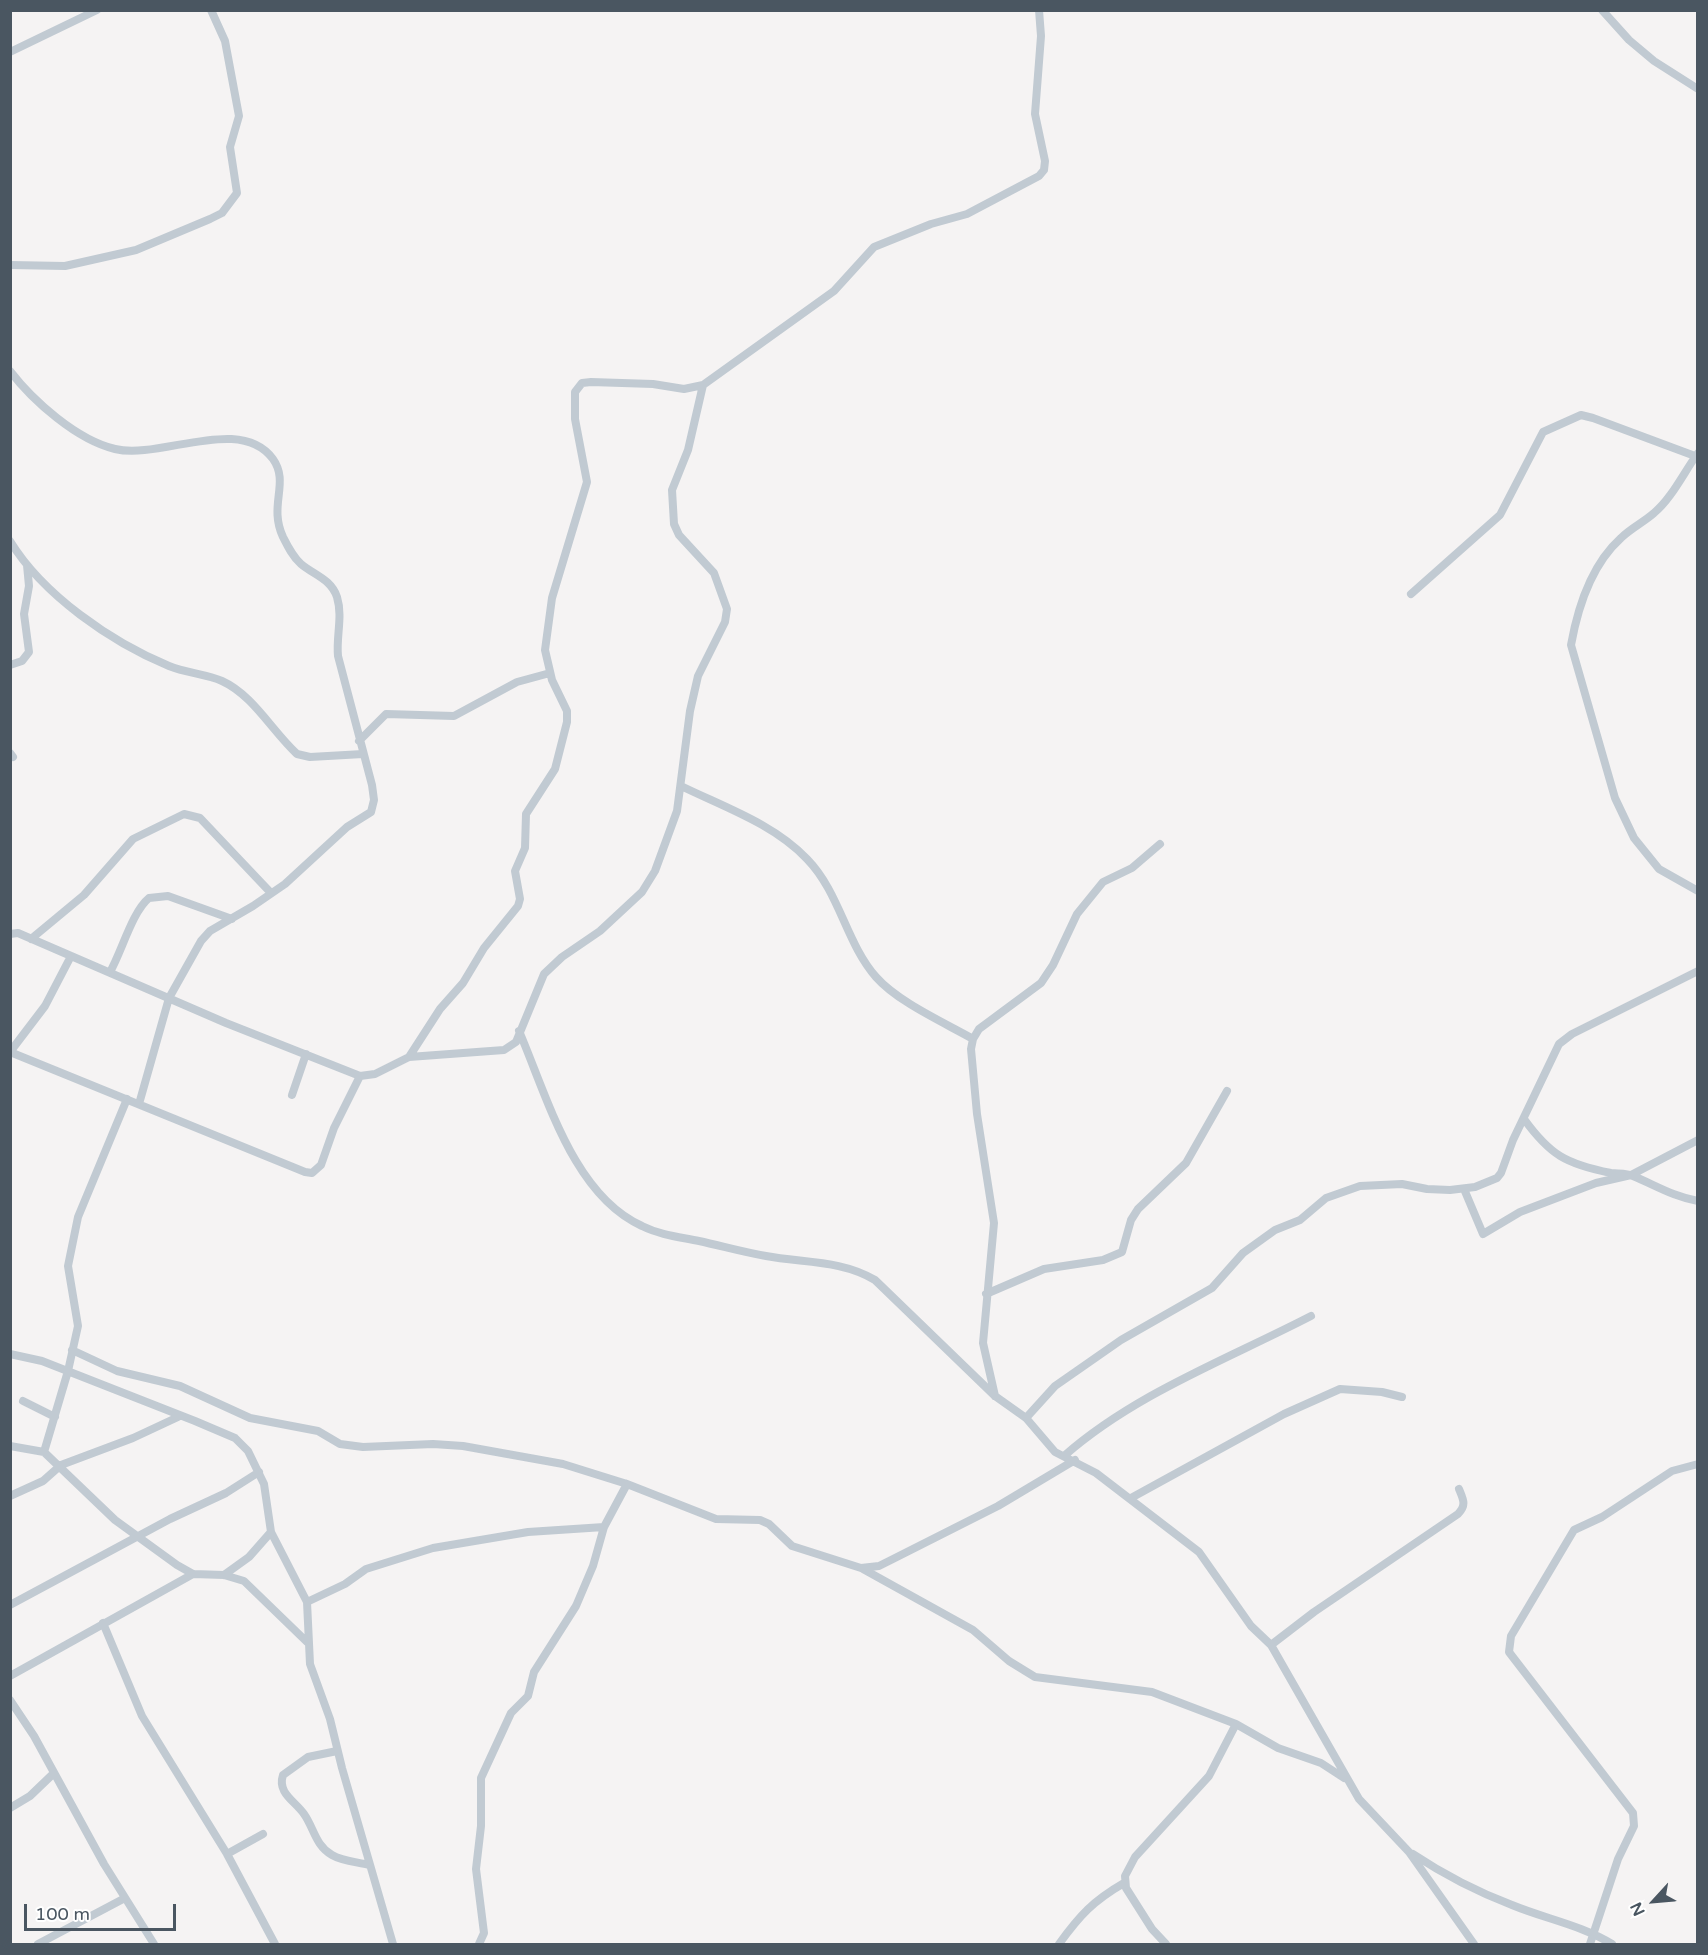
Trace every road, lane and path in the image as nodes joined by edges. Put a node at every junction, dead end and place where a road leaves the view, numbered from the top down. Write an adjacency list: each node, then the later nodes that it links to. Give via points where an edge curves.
1 (97, 10): 5 (street)
2 (211, 10): 7 (street, via 225,41 239,116 230,147 237,193 230,204 210,219 136,250 65,266)
3 (1039, 10): 9 (street, via 1035,114 1045,161 1039,176 967,214 873,247 834,291)
4 (1602, 10): 6 (street, via 1654,61)
5 (10, 52)
6 (1698, 89)
7 (10, 265)
8 (10, 371): 16 (street, via 59,421 116,450 152,450 233,439 259,446 271,456 280,471 276,516 286,544 300,563 327,581 337,598 338,656)
9 (703, 385): 15 (street, via 684,389 591,382 582,383 575,392 575,419 587,482 552,598 545,650); 18 (street, via 688,450 672,490 674,524 679,535 714,573 727,609 725,622 698,676)
10 (1696, 455): 13 (street, via 1593,418 1581,415 1567,420 1539,437 1500,515); 20 (street, via 1655,513 1607,551 1591,579 1571,645 1611,787 1634,838 1659,869)
11 (10, 541): 12 (street)
12 (27, 565): 14 (street, via 29,586 24,614 29,652); 17 (street, via 64,604 102,630 169,666 222,681 242,694 297,754)
13 (1411, 594)
14 (10, 665)
15 (550, 673): 16 (street, via 517,682 454,716 386,714); 32 (street, via 567,711 567,722 555,769 526,814 525,848 515,871 518,906 440,1009)
16 (359, 741): 17 (street)
17 (363, 754): 21 (street, via 375,800 370,812)
18 (681, 786): 29 (street, via 667,841 642,892 544,974); 30 (street, via 777,833 806,857 825,878 876,977)
19 (1160, 844): 30 (street, via 1132,868 1103,882 1077,914 1041,983 980,1029)
20 (1698, 891)
21 (272, 892): 22 (street); 24 (street, via 200,818 187,813 133,839 84,896)
22 (232, 919): 27 (street, via 168,896 149,898 134,919); 28 (street, via 206,933)
23 (10, 934): 24 (street)
24 (31, 939): 25 (street)
25 (70, 958): 27 (street); 36 (street, via 45,1006 10,1052)
26 (1698, 971): 38 (street, via 1559,1044)
27 (110, 972): 28 (street)
28 (169, 998): 31 (street); 37 (street)
29 (519, 1031): 32 (street, via 516,1042 504,1050); 48 (street, via 569,1149 587,1179 616,1210 654,1232 860,1271 875,1280)
30 (973, 1039): 43 (street, via 972,1072 994,1223)
31 (306, 1054): 33 (street); 35 (street)
32 (410, 1057): 33 (street, via 375,1074)
33 (360, 1076): 37 (street, via 321,1165 312,1173)
34 (1227, 1091): 43 (street, via 1186,1163 1138,1209 1122,1252 1103,1260 1044,1269)
35 (292, 1095)
36 (128, 1099): 37 (street); 45 (street, via 78,1217 72,1241 68,1266 78,1326)
37 (139, 1104)
38 (1524, 1119): 40 (street, via 1542,1144 1561,1158); 41 (street, via 1501,1173 1485,1184)
39 (1698, 1140): 40 (street)
40 (1631, 1175): 41 (street, via 1596,1183 1531,1207 1483,1234); 42 (street)
41 (1464, 1189): 53 (street, via 1378,1184 1326,1198 1300,1220 1275,1230 1243,1253 1212,1288 1121,1340 1055,1386)
42 (1698, 1201)
43 (987, 1294): 48 (street, via 984,1343)
44 (1311, 1316): 56 (street, via 1138,1403)
45 (72, 1350): 47 (street); 61 (street, via 117,1371 180,1386 250,1418 318,1431 348,1446 463,1446 563,1464)
46 (10, 1354): 47 (street)
47 (68, 1371): 51 (street); 52 (street)
48 (994, 1396): 53 (street)
49 (1402, 1397): 64 (street, via 1340,1389 1284,1414)
50 (23, 1401): 51 (street)
51 (55, 1417): 55 (street)
52 (178, 1417): 59 (street, via 115,1446); 60 (street, via 235,1438)
53 (1026, 1418): 56 (street, via 1050,1448)
54 (10, 1446): 55 (street)
55 (44, 1452): 59 (street)
56 (1064, 1456): 57 (street)
57 (1075, 1460): 64 (street); 68 (street, via 998,1506 879,1566)
58 (1698, 1464): 89 (street, via 1672,1471 1602,1517 1574,1530 1511,1636 1509,1652 1633,1813 1634,1826 1618,1858)
59 (60, 1465): 63 (street, via 43,1481); 67 (street)
60 (260, 1472): 66 (street); 67 (street)
61 (627, 1484): 65 (street); 68 (street, via 716,1519 760,1520 792,1546)
62 (1459, 1489): 75 (street, via 1464,1508 1458,1514)
63 (10, 1496)
64 (1131, 1498): 75 (street, via 1199,1552 1251,1626)
65 (604, 1527): 71 (street, via 528,1532 433,1548 366,1569); 94 (street, via 580,1597 534,1672 528,1696 511,1713 481,1778 476,1869 484,1933)
66 (271, 1532): 70 (street, via 249,1557); 71 (street)
67 (137, 1538): 69 (street); 72 (street)
68 (861, 1568): 78 (street, via 973,1630 1035,1677 1152,1692)
69 (193, 1574): 70 (street); 73 (street)
70 (224, 1575): 74 (street, via 244,1581)
71 (307, 1602): 74 (street)
72 (10, 1605)
73 (103, 1623): 76 (street); 85 (street, via 142,1716)
74 (307, 1642): 79 (street)
75 (1271, 1645): 81 (street)
76 (10, 1676)
77 (10, 1700): 80 (street)
78 (1236, 1724): 81 (street, via 1278,1748 1321,1763); 87 (street, via 1209,1776 1135,1857)
79 (337, 1751): 86 (street); 86 (street, via 301,1761 283,1775 282,1785 326,1851 335,1857)
80 (54, 1773): 82 (street, via 30,1796); 88 (street)
81 (1347, 1780): 84 (street, via 1359,1799)
82 (10, 1808)
83 (263, 1834): 85 (street)
84 (1409, 1852): 89 (street, via 1512,1905); 97 (street)
85 (227, 1854): 92 (street)
86 (369, 1864): 93 (street)
87 (1124, 1883): 95 (street, via 1097,1899 1076,1919); 96 (street, via 1152,1929)
88 (125, 1898): 90 (street); 91 (street)
89 (1594, 1933): 98 (street); 99 (street)
90 (38, 1944)
91 (154, 1944)
92 (275, 1944)
93 (393, 1944)
94 (479, 1944)
95 (1059, 1944)
96 (1166, 1944)
97 (1474, 1944)
98 (1590, 1944)
99 (1612, 1944)

